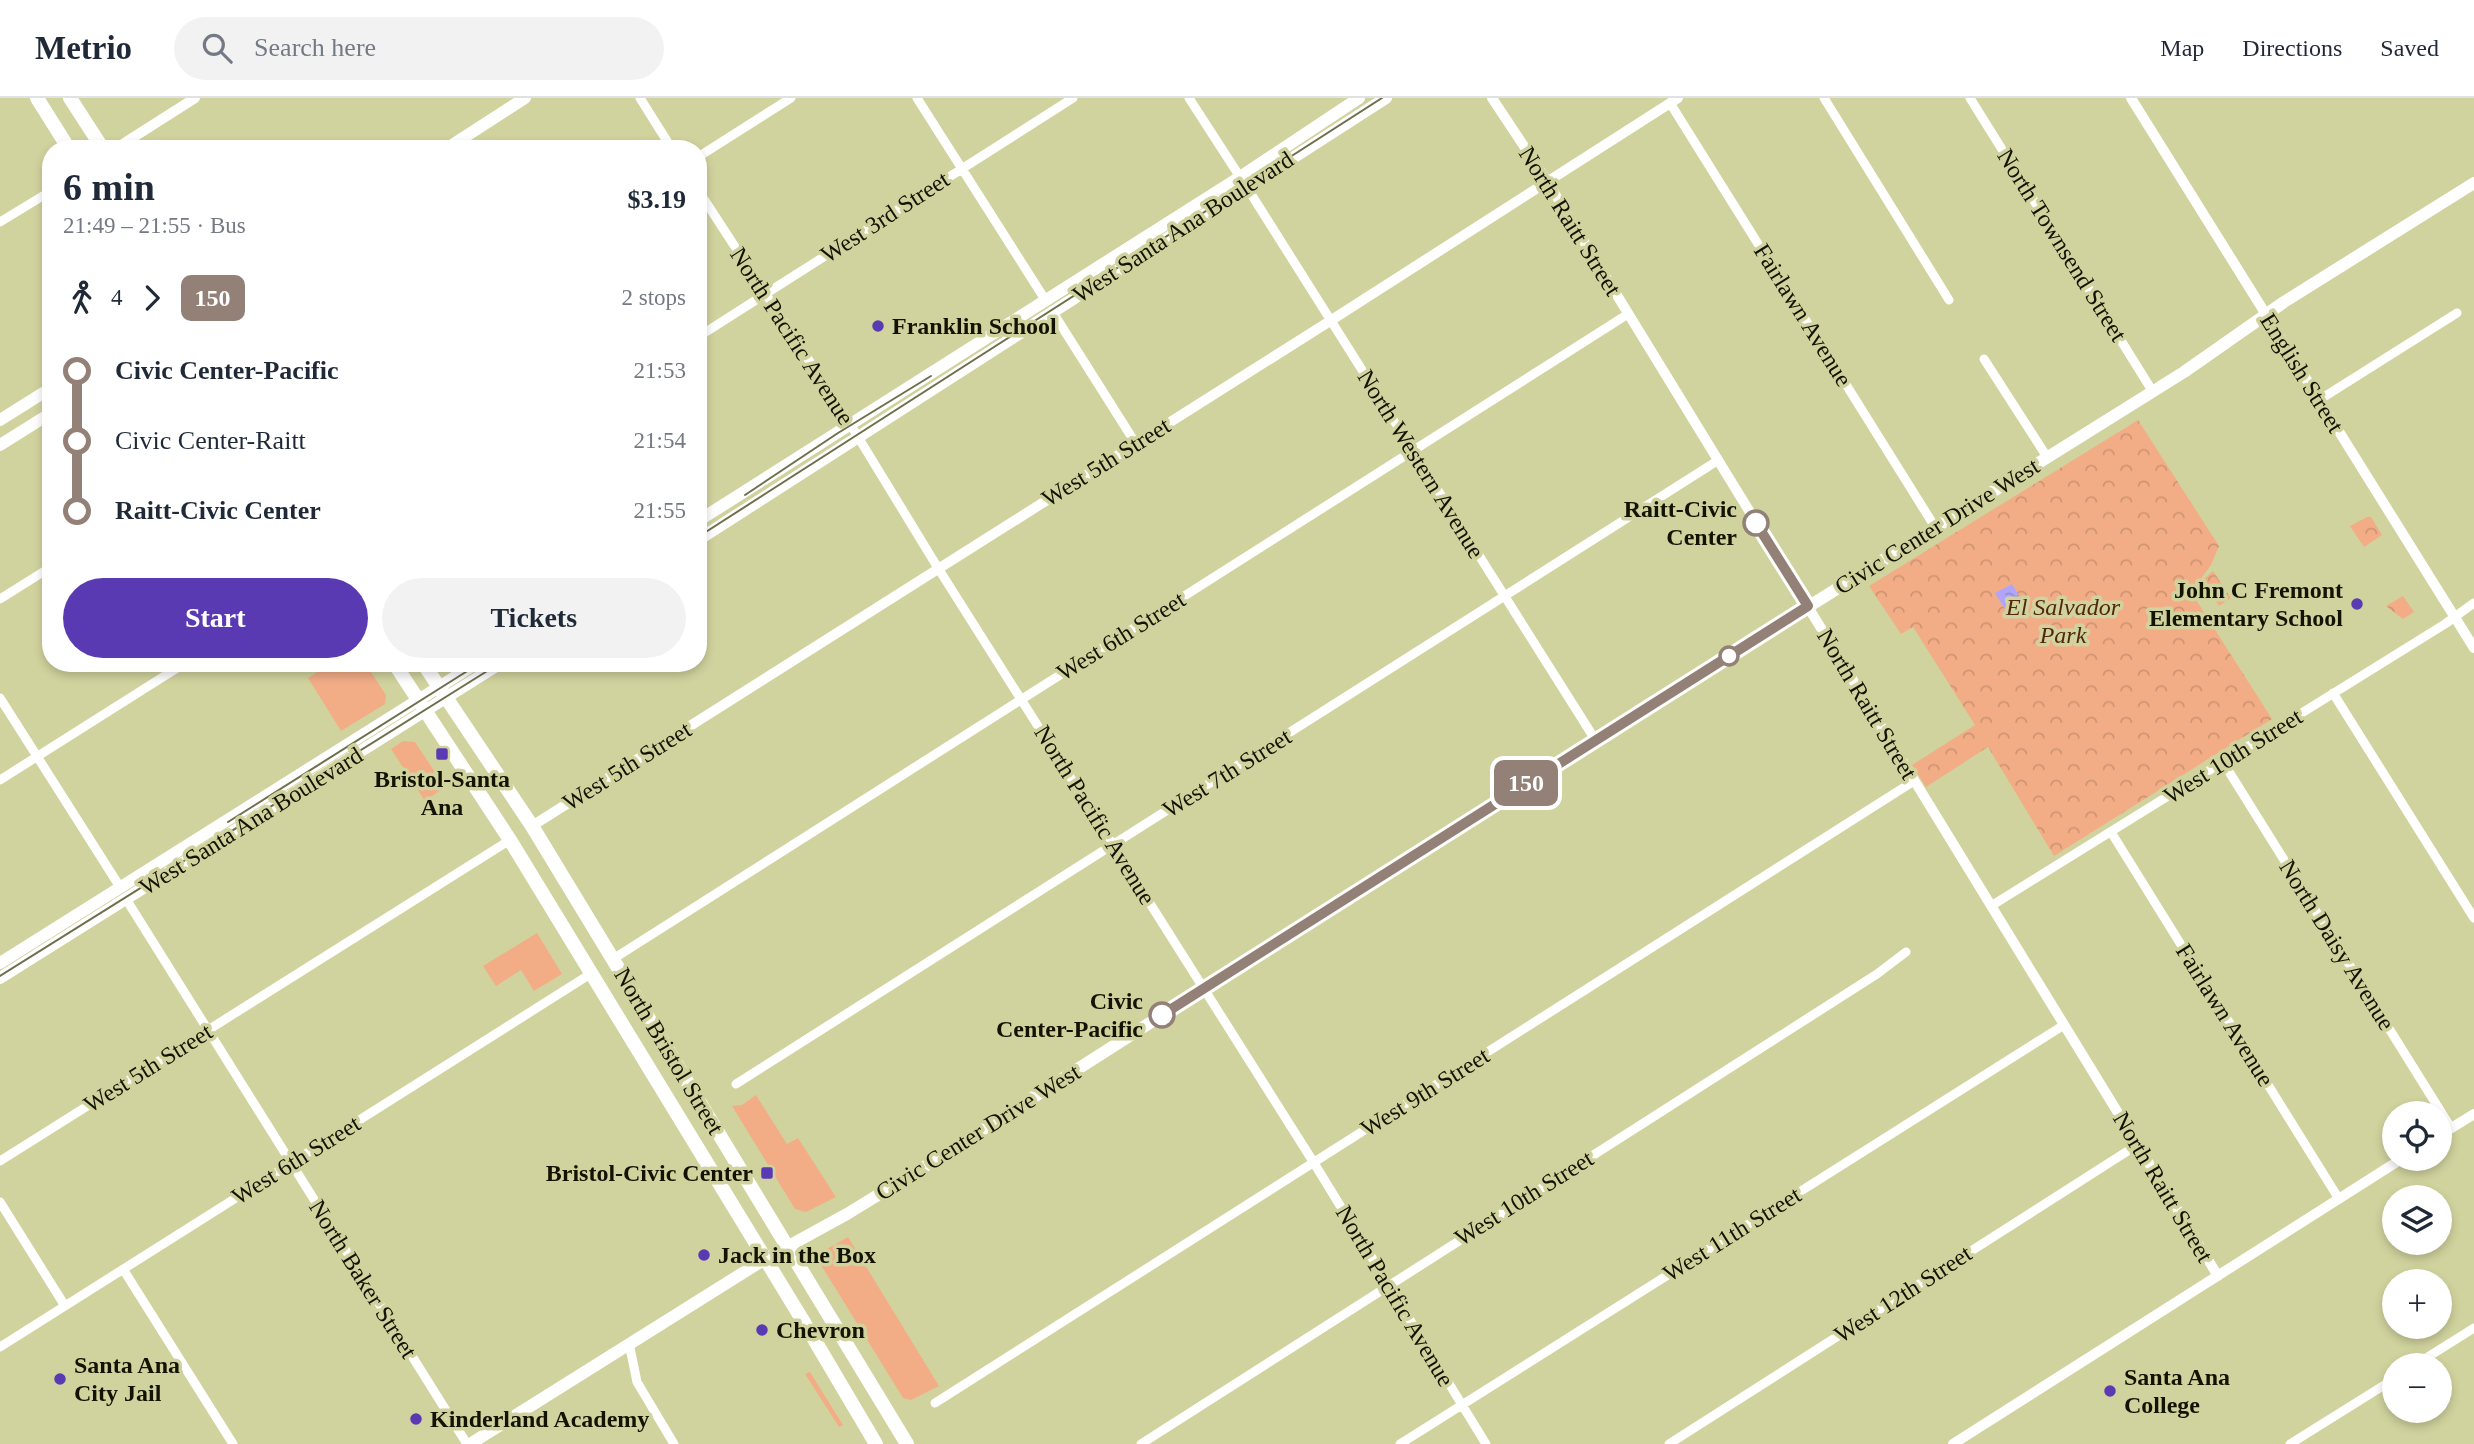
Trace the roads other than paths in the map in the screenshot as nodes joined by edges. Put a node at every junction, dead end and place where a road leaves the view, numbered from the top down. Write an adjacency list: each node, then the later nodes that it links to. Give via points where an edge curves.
1 (37, 98): 17 (main road)
2 (70, 98): 18 (main road)
3 (195, 98): 19 (street)
4 (525, 98): 20 (main road)
5 (640, 98): 21 (street)
6 (791, 98): 22 (street)
7 (917, 98): 23 (street)
8 (1073, 98): 23 (street, West 3rd Street)
9 (1189, 98): 25 (street, North Western Avenue)
10 (1359, 98): 25 (main road, West Santa Ana Boulevard)
11 (1386, 98): 25 (main road, West Santa Ana Boulevard)
12 (1492, 98): 24 (street, North Raitt Street)
13 (1824, 98): 31 (street)
14 (1970, 98): 39 (street, North Townsend Street)
15 (2131, 98): 35 (street, English Street)
16 (1674, 101): 24 (street, West 5th Street); 52 (street, Fairlawn Avenue)
17 (63, 140)
18 (97, 140)
19 (129, 140)
20 (460, 140)
21 (666, 140)
22 (707, 152)
23 (962, 169): 30 (street, West 3rd Street); 32 (street)
24 (1547, 181): 34 (street, North Raitt Street); 36 (street, West 5th Street)
25 (1243, 182): 32 (main road, West Santa Ana Boulevard); 36 (street, North Western Avenue)
26 (2474, 183): 35 (main road, Civic Center Drive West)
27 (42, 196): 29 (street)
28 (707, 204): 30 (street, North Pacific Avenue)
29 (0, 222)
30 (765, 295): 37 (street, West 3rd Street); 44 (street, North Pacific Avenue)
31 (1949, 300)
32 (1049, 306): 44 (main road, West Santa Ana Boulevard); 45 (main road, West Santa Ana Boulevard); 46 (street)
33 (2457, 313): 41 (street)
34 (1628, 314): 48 (street, West 6th Street); 50 (street, North Raitt Street)
35 (2266, 315): 39 (main road, Civic Center Drive West); 41 (street, English Street)
36 (1330, 321): 46 (street, West 5th Street); 48 (street, North Western Avenue)
37 (707, 331)
38 (1984, 359): 49 (street)
39 (2153, 392): 49 (main road, Civic Center Drive West)
40 (42, 394): 43 (main road)
41 (2319, 400): 60 (street, English Street)
42 (42, 419): 47 (main road)
43 (0, 420)
44 (850, 424): 45 (street, North Pacific Avenue); 51 (main road, West Santa Ana Boulevard)
45 (858, 437): 53 (main road, West Santa Ana Boulevard); 54 (street, North Pacific Avenue)
46 (1136, 444): 54 (street, West 5th Street)
47 (0, 445)
48 (1412, 451): 56 (street, North Western Avenue); 70 (street, West 6th Street)
49 (2047, 457): 52 (main road, Civic Center Drive West)
50 (1717, 461): 56 (street, West 7th Street); 59 (street, North Raitt Street)
51 (707, 515)
52 (1935, 527): 59 (main road, Civic Center Drive West)
53 (707, 534)
54 (938, 568): 70 (street, North Pacific Avenue); 77 (street, West 5th Street)
55 (42, 573): 57 (street)
56 (1505, 596): 72 (street, North Western Avenue); 80 (street, West 7th Street)
57 (0, 599)
58 (2474, 603): 60 (street, West 10th Street)
59 (1808, 606): 72 (main road, Civic Center Drive West); 76 (street, North Raitt Street)
60 (2454, 617): 61 (street, English Street); 68 (street, West 10th Street)
61 (2474, 648)
62 (171, 672): 73 (street)
63 (400, 672): 71 (main road, North Bristol Street)
64 (429, 672): 67 (main road, North Bristol Street)
65 (466, 672): 67 (main road, West Santa Ana Boulevard)
66 (483, 672): 67 (main road, West Santa Ana Boulevard)
67 (442, 693): 71 (main road, West Santa Ana Boulevard); 77 (main road, North Bristol Street)
68 (2333, 693): 74 (street, West 10th Street); 83 (street)
69 (0, 698): 73 (street, North Baker Street)
70 (1021, 699): 80 (street, North Pacific Avenue); 85 (street, West 6th Street)
71 (422, 706): 79 (main road, North Bristol Street); 81 (main road, West Santa Ana Boulevard)
72 (1595, 741): 89 (main road, Civic Center Drive West)
73 (37, 756): 75 (street); 81 (street, North Baker Street)
74 (2223, 762): 78 (street, West 10th Street); 93 (street, North Daisy Avenue)
75 (0, 780)
76 (1914, 781): 82 (street, North Raitt Street); 99 (street, West 9th Street)
77 (532, 826): 85 (main road, North Bristol Street)
78 (2111, 832): 82 (street, West 10th Street); 101 (street, Fairlawn Avenue)
79 (510, 840): 87 (main road, North Bristol Street); 91 (street, West 5th Street)
80 (1113, 845): 89 (street, North Pacific Avenue); 92 (street, West 7th Street)
81 (123, 893): 86 (main road, West Santa Ana Boulevard); 88 (main road, West Santa Ana Boulevard); 91 (street, North Baker Street)
82 (1991, 906): 90 (street, North Raitt Street)
83 (2474, 918)
84 (1906, 952): 107 (street, West 10th Street)
85 (613, 959): 103 (main road, North Bristol Street)
86 (0, 963)
87 (592, 973): 98 (street, West 6th Street); 104 (main road, North Bristol Street)
88 (0, 978)
89 (1204, 988): 99 (street, North Pacific Avenue); 103 (main road, Civic Center Drive West, via 883,1193)
90 (2064, 1025): 96 (street, North Raitt Street); 115 (street, West 11th Street)
91 (209, 1029): 97 (street, West 5th Street); 98 (street, North Baker Street)
92 (736, 1084)
93 (2434, 1101)
94 (2474, 1114): 95 (street)
95 (2452, 1127)
96 (2137, 1145): 106 (street, North Raitt Street); 124 (street, West 12th Street)
97 (0, 1161)
98 (291, 1163): 105 (street, West 6th Street); 117 (street, North Baker Street)
99 (1314, 1163): 107 (street, North Pacific Avenue); 114 (street, West 9th Street)
100 (2383, 1171): 101 (street)
101 (2339, 1199): 106 (street)
102 (0, 1202): 108 (street)
103 (787, 1246): 104 (main road, Civic Center Drive West); 120 (main road, North Bristol Street)
104 (765, 1259): 110 (main road, Civic Center Drive West); 119 (main road, North Bristol Street)
105 (123, 1269): 108 (street, West 6th Street); 116 (street)
106 (2218, 1276): 125 (street)
107 (1389, 1284): 115 (street, North Pacific Avenue); 121 (street, West 10th Street)
108 (65, 1306): 111 (street, West 6th Street)
109 (2474, 1328): 112 (street)
110 (629, 1343): 117 (main road, Civic Center Drive West); 118 (street, via 637,1382)
111 (0, 1347)
112 (2434, 1353)
113 (2382, 1386): 126 (street)
114 (935, 1403)
115 (1462, 1405): 122 (street, West 11th Street); 123 (street, North Pacific Avenue)
116 (233, 1444)
117 (469, 1444)
118 (674, 1444)
119 (876, 1444)
120 (907, 1444)
121 (1141, 1444)
122 (1400, 1444)
123 (1486, 1444)
124 (1669, 1444)
125 (1953, 1444)
126 (2290, 1444)

